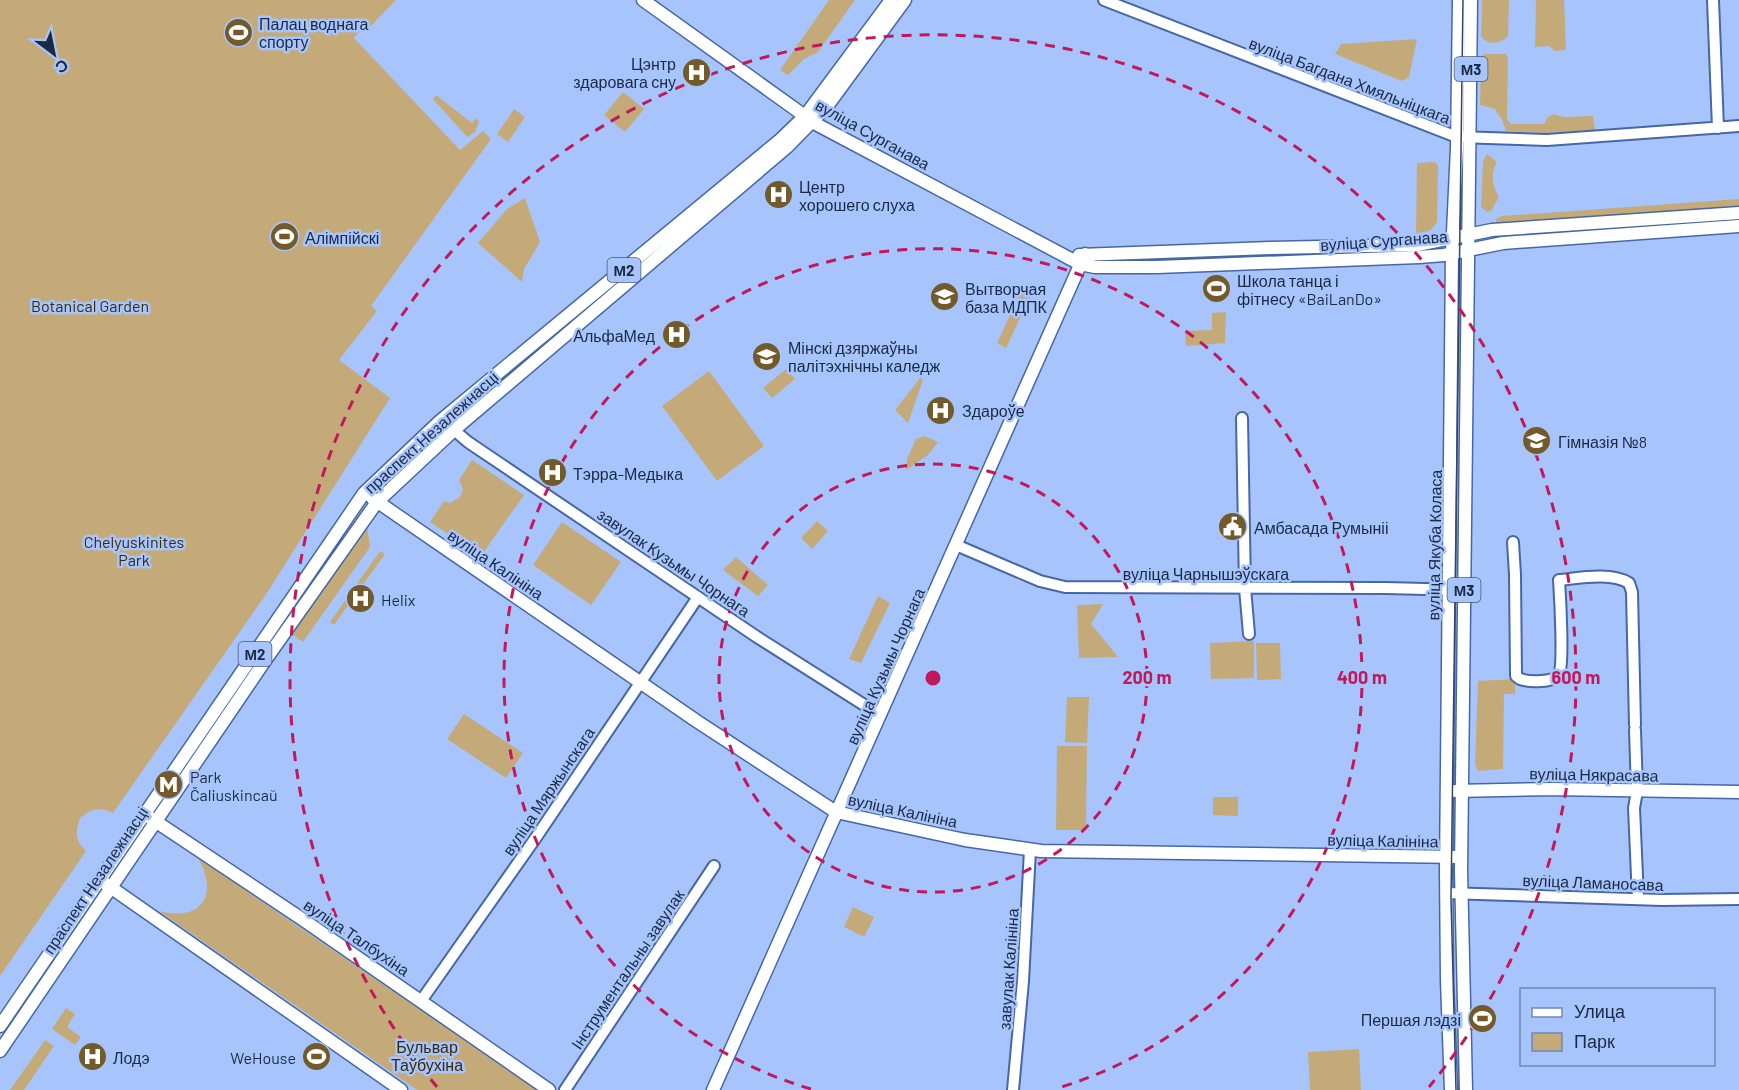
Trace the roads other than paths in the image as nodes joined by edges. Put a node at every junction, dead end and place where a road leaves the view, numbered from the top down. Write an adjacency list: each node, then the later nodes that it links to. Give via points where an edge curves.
1 (643, 0): 8 (main road, вуліца Сурганава)
2 (891, 0): 8 (main road, праспект Незалежнасці / М2)
3 (905, 0): 8 (main road, праспект Незалежнасці / М2, via 828,105)
4 (1104, 0): 11 (street, вуліца Багдана Хмяльніцкага)
5 (1458, 0): 11 (main road, вуліца Якуба Коласа / М3)
6 (1472, 0): 12 (main road, вуліца Якуба Коласа / М3)
7 (1713, 0): 10 (street)
8 (809, 119): 19 (main road, вуліца Сурганава, via 1069,256); 21 (main road, праспект Незалежнасці / М2, via 787,147); 22 (main road, праспект Незалежнасці / М2, via 440,421)
9 (1739, 126): 10 (street, вуліца Багдана Хмяльніцкага)
10 (1718, 128): 12 (street, вуліца Багдана Хмяльніцкага, via 1548,140)
11 (1457, 137): 12 (street, вуліца Багдана Хмяльніцкага); 16 (main road, вуліца Якуба Коласа / М3)
12 (1470, 138): 15 (main road, вуліца Якуба Коласа / М3)
13 (1739, 213): 15 (main road, вуліца Сурганава, via 1492,230)
14 (1739, 226): 17 (main road, вуліца Сурганава, via 1503,243)
15 (1469, 235): 16 (main road, вуліца Сурганава); 17 (main road, вуліца Якуба Коласа / М3)
16 (1453, 239): 18 (main road, вуліца Якуба Коласа / М3); 19 (main road, вуліца Сурганава, via 1417,245)
17 (1468, 249): 18 (main road, вуліца Сурганава); 28 (main road, вуліца Якуба Коласа / М3)
18 (1452, 253): 19 (main road, вуліца Сурганава, via 1348,261 1157,267 1095,267); 27 (main road, вуліца Якуба Коласа / М3)
19 (1083, 259): 25 (main road, вуліца Кузьмы Чорнага)
20 (1242, 418): 26 (street)
21 (454, 430): 23 (main road, праспект Незалежнасці / М2); 29 (street, завулак Кузьмы Чорнага)
22 (364, 492): 23 (main road, вуліца Калініна); 38 (main road, праспект Незалежнасці / М2)
23 (377, 502): 31 (main road, вуліца Калініна); 38 (main road, праспект Незалежнасці / М2)
24 (1513, 542): 34 (street, via 1516,676 1520,679 1552,680 1561,670 1559,580 1608,578 1629,583)
25 (956, 545): 26 (street, вуліца Чарнышэўскага, via 1040,581 1065,587); 32 (main road, вуліца Кузьмы Чорнага)
26 (1245, 588): 27 (street, вуліца Чарнышэўскага); 30 (street)
27 (1450, 590): 28 (street, вуліца Чарнышэўскага); 35 (main road, вуліца Якуба Коласа / М3)
28 (1464, 590): 33 (main road, вуліца Якуба Коласа / М3)
29 (698, 597): 31 (street, вуліца Мяржынскага); 32 (street, завулак Кузьмы Чорнага)
30 (1249, 634)
31 (640, 682): 37 (main road, вуліца Калініна); 49 (street, вуліца Мяржынскага)
32 (880, 715): 37 (main road, вуліца Кузьмы Чорнага)
33 (1463, 791): 34 (main road, вуліца Някрасава); 35 (main road, вуліца Някрасава); 41 (main road, вуліца Якуба Коласа / М3)
34 (1637, 791): 36 (main road, вуліца Някрасава); 47 (street, via 1634,808)
35 (1448, 792): 40 (main road, вуліца Якуба Коласа / М3)
36 (1739, 792)
37 (836, 812): 39 (main road, вуліца Калініна); 55 (main road, вуліца Кузьмы Чорнага)
38 (150, 818): 43 (main road, праспект Незалежнасці / М2); 44 (main road, праспект Незалежнасці / М2); 49 (main road, вуліца Талбухіна)
39 (1030, 850): 40 (main road, вуліца Калініна); 56 (street, завулак Калініна)
40 (1446, 857): 41 (main road, вуліца Калініна); 45 (main road, вуліца Якуба Коласа / М3)
41 (1461, 857): 46 (main road, вуліца Якуба Коласа / М3)
42 (714, 866): 54 (street, Інструментальны завулак)
43 (100, 880): 44 (main road); 50 (main road, праспект Незалежнасці / М2)
44 (111, 888): 51 (main road, праспект Незалежнасці / М2); 52 (main road)
45 (1446, 893): 46 (street, вуліца Ламаносава); 57 (main road, вуліца Якуба Коласа / М3)
46 (1461, 893): 47 (street, вуліца Ламаносава); 58 (main road, вуліца Якуба Коласа / М3)
47 (1638, 899): 48 (street, вуліца Ламаносава)
48 (1739, 899)
49 (421, 1001): 53 (main road, вуліца Талбухіна)
50 (0, 1026)
51 (0, 1051)
52 (401, 1090)
53 (549, 1090)
54 (565, 1090)
55 (713, 1090)
56 (1013, 1090)
57 (1451, 1090)
58 (1466, 1090)

